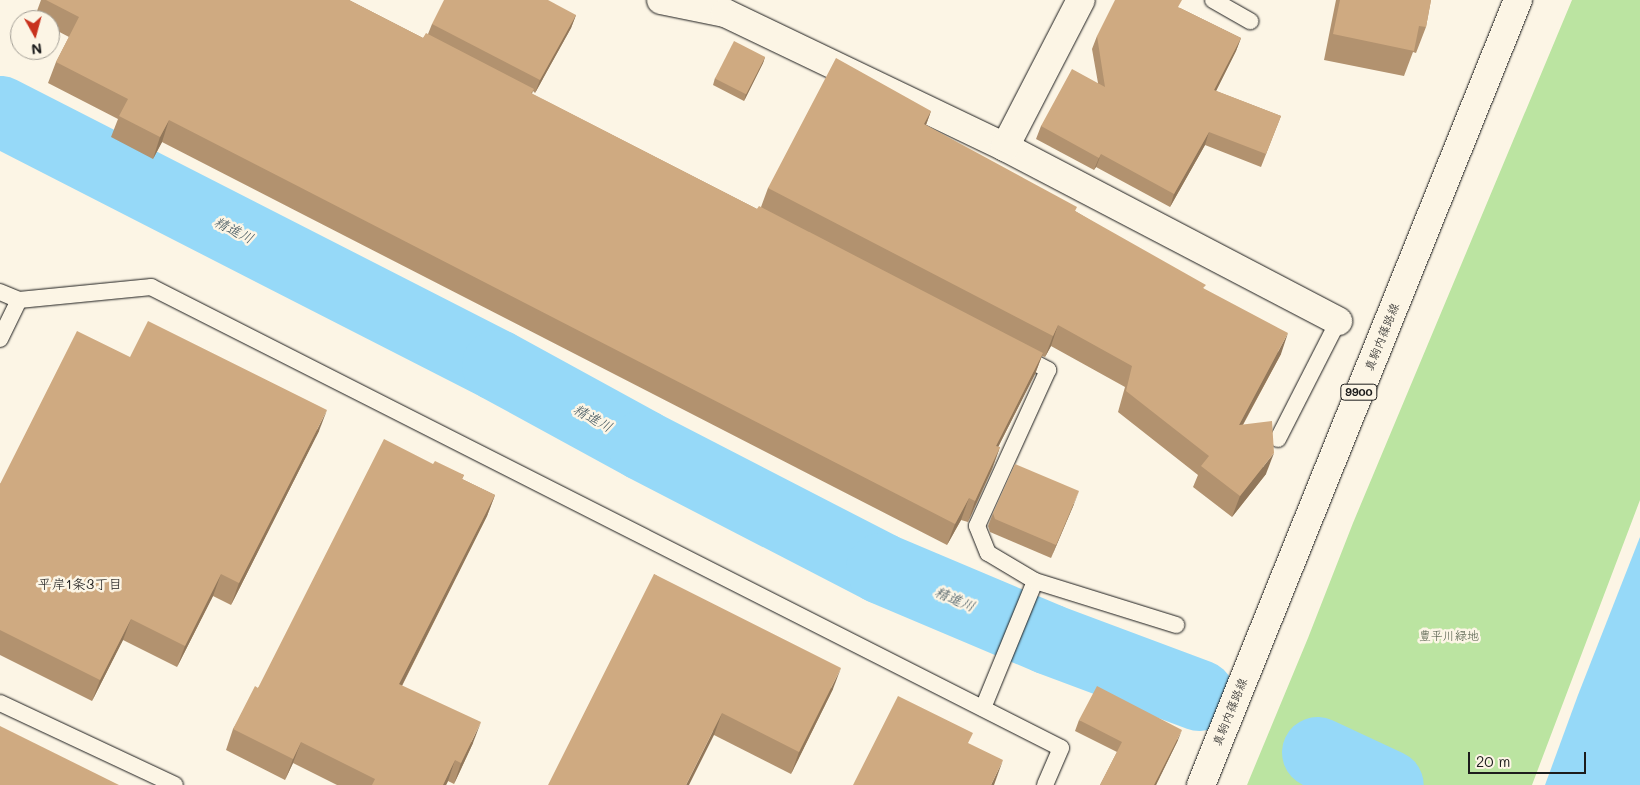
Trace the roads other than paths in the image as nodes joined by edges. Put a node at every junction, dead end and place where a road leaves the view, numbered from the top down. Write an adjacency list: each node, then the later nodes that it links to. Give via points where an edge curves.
1 (661, 0): 6 (street, via 725,12)
2 (1081, 0): 6 (street)
3 (1213, 0): 5 (lane)
4 (1518, 0): 19 (street, 真駒内篠路線 / 9900)
5 (1250, 21)
6 (1006, 147): 9 (street)
7 (0, 292): 8 (lane)
8 (19, 300): 10 (lane); 16 (lane, via 151,287)
9 (1338, 321): 12 (lane)
10 (0, 339)
11 (1004, 347): 13 (lane, via 1048,370 976,526 988,553)
12 (1278, 439)
13 (1035, 581): 14 (lane); 16 (lane)
14 (1176, 625)
15 (0, 703): 17 (lane)
16 (984, 708): 18 (lane, via 1061,748)
17 (175, 785)
18 (1045, 785)
19 (1201, 785)

